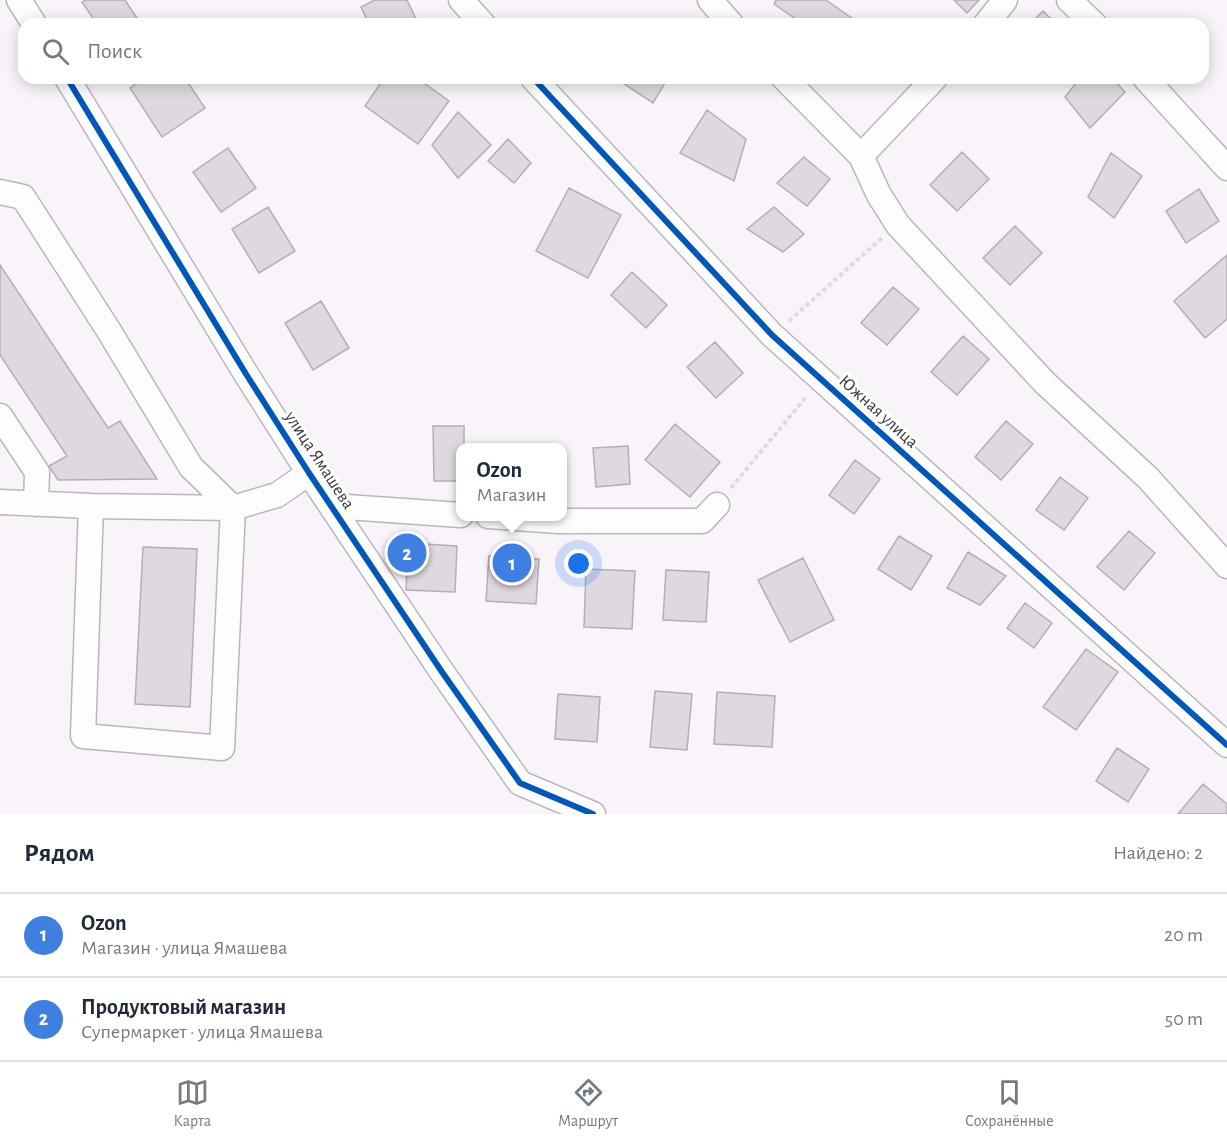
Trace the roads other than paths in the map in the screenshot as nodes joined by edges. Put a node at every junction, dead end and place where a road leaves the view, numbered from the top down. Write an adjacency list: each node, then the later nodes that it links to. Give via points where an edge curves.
1 (19, 0): 6 (street)
2 (461, 0): 7 (street)
3 (710, 0): 8 (street)
4 (1005, 0): 9 (street)
5 (1069, 0): 10 (street)
6 (30, 18)
7 (478, 18)
8 (726, 18)
9 (991, 18)
10 (1088, 18)
11 (71, 84): 20 (street, улица Ямашева)
12 (539, 84): 30 (street, Южная улица, via 772,335)
13 (790, 84): 16 (street)
14 (929, 84): 16 (street)
15 (1150, 84): 17 (street)
16 (861, 156): 29 (street, via 898,225 1045,382 1148,478)
17 (1227, 168)
18 (0, 192): 26 (street, via 23,197 191,467)
19 (0, 416): 22 (street, via 37,472)
20 (309, 473): 25 (street, улица Ямашева); 26 (street, via 277,495)
21 (0, 502): 22 (street)
22 (36, 504): 24 (street)
23 (717, 504): 28 (street, via 702,521)
24 (91, 506): 26 (street); 26 (street, via 83,736 222,748)
25 (332, 506): 27 (street); 31 (street, улица Ямашева, via 520,783)
26 (233, 508)
27 (456, 515)
28 (567, 521)
29 (1227, 566)
30 (1227, 745)
31 (592, 814)

